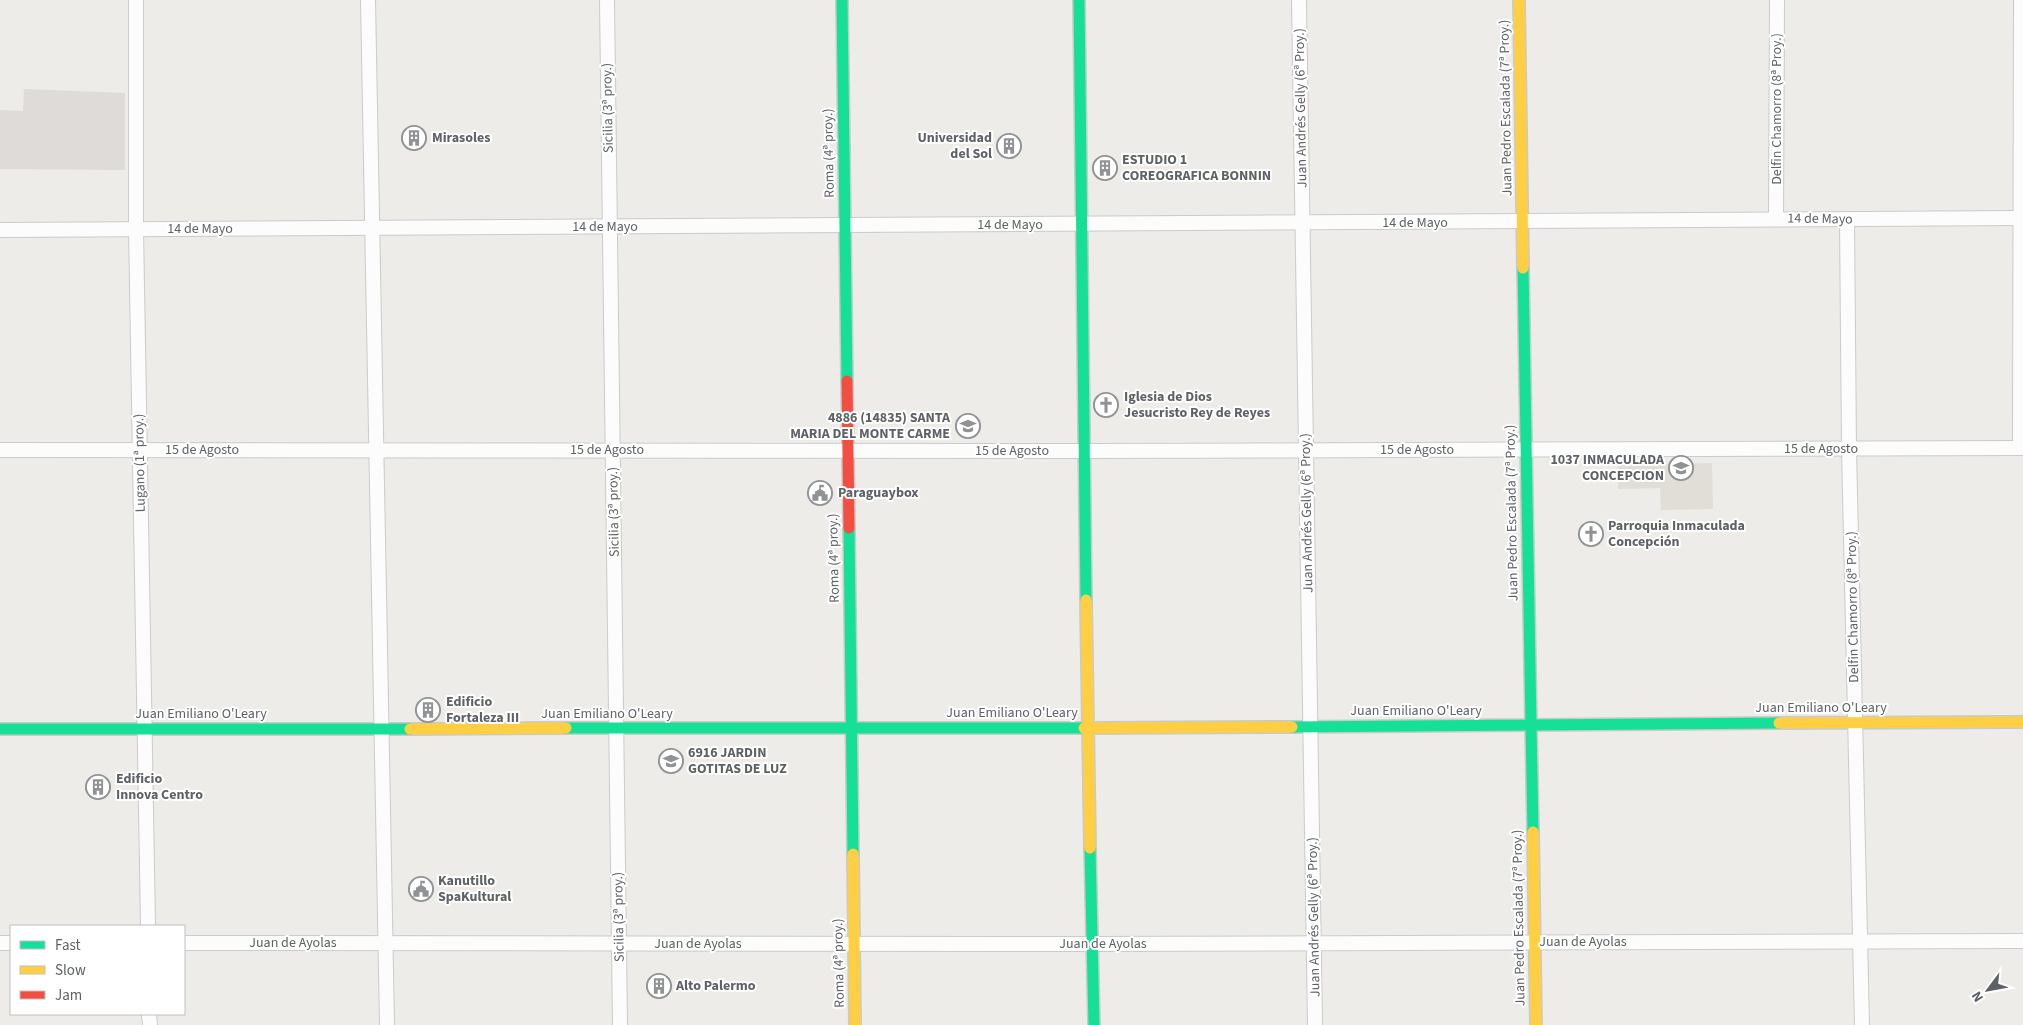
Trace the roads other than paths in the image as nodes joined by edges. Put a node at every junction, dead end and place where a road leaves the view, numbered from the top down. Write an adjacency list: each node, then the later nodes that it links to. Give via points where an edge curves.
1 (136, 0): 19 (street, Lugano (1ª proy.))
2 (368, 0): 18 (street)
3 (607, 0): 17 (street, Sicilia (3ª proy.))
4 (842, 0): 16 (street, Roma (4ª proy.))
5 (1079, 0): 15 (street)
6 (1299, 0): 14 (street, Juan Andrés Gelly (6ª Proy.))
7 (1519, 0): 13 (street, Juan Pedro Escalada (7ª Proy.))
8 (1777, 0): 10 (street, Delfin Chamorro (8ª Proy.))
9 (2021, 0): 11 (street)
10 (1776, 218): 12 (street, 14 de Mayo); 13 (street, 14 de Mayo)
11 (2020, 218): 12 (street, 14 de Mayo); 21 (street)
12 (1847, 220): 22 (street, Delfin Chamorro (8ª Proy.))
13 (1523, 222): 14 (street, 14 de Mayo); 28 (street, Juan Pedro Escalada (7ª Proy.))
14 (1302, 223): 15 (street, 14 de Mayo); 27 (street, Juan Andrés Gelly (6ª Proy.))
15 (1082, 225): 16 (street, 14 de Mayo); 30 (street)
16 (845, 226): 17 (street, 14 de Mayo); 29 (street, Roma (4ª proy.))
17 (610, 227): 18 (street, 14 de Mayo); 26 (street, Sicilia (3ª proy.))
18 (372, 228): 19 (street, 14 de Mayo); 25 (street)
19 (136, 229): 20 (street, 14 de Mayo); 24 (street, Lugano (1ª proy.))
20 (0, 230)
21 (2022, 448): 22 (street, 15 de Agosto)
22 (1849, 449): 28 (street, 15 de Agosto); 32 (street, Delfin Chamorro (8ª Proy.))
23 (0, 450): 24 (street, 15 de Agosto)
24 (140, 450): 25 (street, 15 de Agosto); 39 (street, Lugano (1ª proy.))
25 (377, 450): 26 (street, 15 de Agosto); 40 (street)
26 (613, 450): 29 (street, 15 de Agosto); 35 (street, Sicilia (3ª proy.))
27 (1306, 450): 28 (street, 15 de Agosto); 30 (street, 15 de Agosto); 34 (street, Juan Andrés Gelly (6ª Proy.))
28 (1526, 450): 33 (street, Juan Pedro Escalada (7ª Proy.))
29 (848, 451): 30 (street, 15 de Agosto); 36 (street, Roma (4ª proy.))
30 (1084, 451): 37 (street)
31 (2023, 722): 32 (street, Juan Emiliano O'Leary)
32 (1855, 723): 33 (street, Juan Emiliano O'Leary); 43 (street, Delfin Chamorro (8ª Proy.))
33 (1531, 725): 34 (street, Juan Emiliano O'Leary); 44 (street, Juan Pedro Escalada (7ª Proy.))
34 (1310, 726): 37 (street, Juan Emiliano O'Leary); 46 (street, Juan Andrés Gelly (6ª Proy.))
35 (617, 728): 36 (street, Juan Emiliano O'Leary); 40 (street, Juan Emiliano O'Leary); 48 (street, Sicilia (3ª proy.))
36 (851, 728): 37 (street, Juan Emiliano O'Leary); 49 (street, Roma (4ª proy.))
37 (1087, 728): 50 (street)
38 (0, 729): 39 (street, Juan Emiliano O'Leary)
39 (144, 729): 40 (street, Juan Emiliano O'Leary); 41 (street, Lugano (1ª proy.))
40 (382, 729): 47 (street)
41 (148, 925)
42 (2023, 940): 43 (street, Juan de Ayolas)
43 (1861, 941): 44 (street, Juan de Ayolas); 57 (street, Delfin Chamorro (8ª Proy.))
44 (1534, 942): 46 (street, Juan de Ayolas); 56 (street, Juan Pedro Escalada (7ª Proy.))
45 (185, 943): 47 (street, Juan de Ayolas)
46 (1314, 943): 50 (street, Juan de Ayolas); 55 (street, Juan Andrés Gelly (6ª Proy.))
47 (386, 944): 48 (street, Juan de Ayolas); 51 (street)
48 (620, 944): 49 (street, Juan de Ayolas); 52 (street, Sicilia (3ª proy.))
49 (854, 944): 50 (street, Juan de Ayolas); 53 (street, Roma (4ª proy.))
50 (1093, 944): 54 (street)
51 (388, 1025)
52 (620, 1025)
53 (855, 1025)
54 (1094, 1025)
55 (1315, 1025)
56 (1536, 1025)
57 (1862, 1025)

